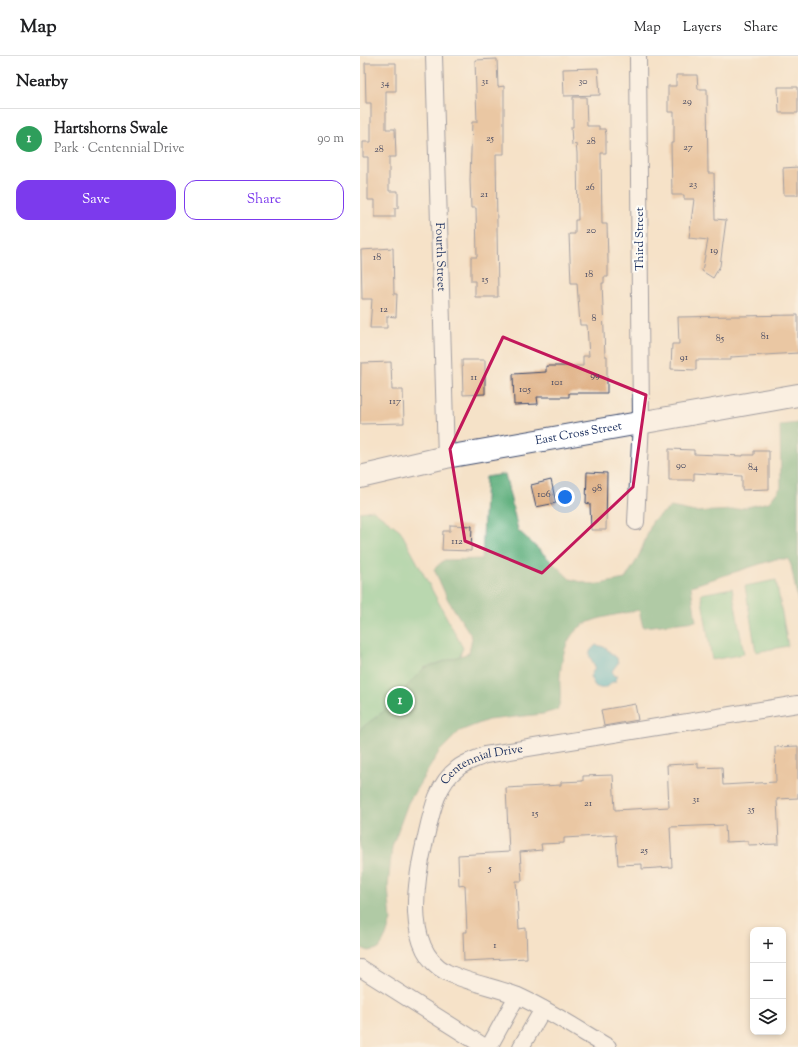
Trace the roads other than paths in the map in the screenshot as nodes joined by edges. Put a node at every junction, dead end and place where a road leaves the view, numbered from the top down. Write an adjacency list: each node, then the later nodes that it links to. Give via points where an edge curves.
1 (434, 56): 5 (street, Fourth Street)
2 (638, 56): 4 (street, Third Street)
3 (798, 395): 4 (street, East Cross Street)
4 (641, 422): 5 (street, East Cross Street); 7 (street, Third Street)
5 (446, 457): 6 (street, East Cross Street)
6 (360, 477)
7 (636, 522)
8 (798, 704): 10 (street, Centennial Drive, via 485,755 458,767 443,782 430,818 416,878 417,930 425,952 446,972)
9 (360, 968): 12 (street)
10 (517, 996): 11 (street, Centennial Drive); 13 (street)
11 (543, 1009): 14 (street); 15 (street, Centennial Drive)
12 (485, 1047)
13 (489, 1047)
14 (521, 1047)
15 (608, 1047)

